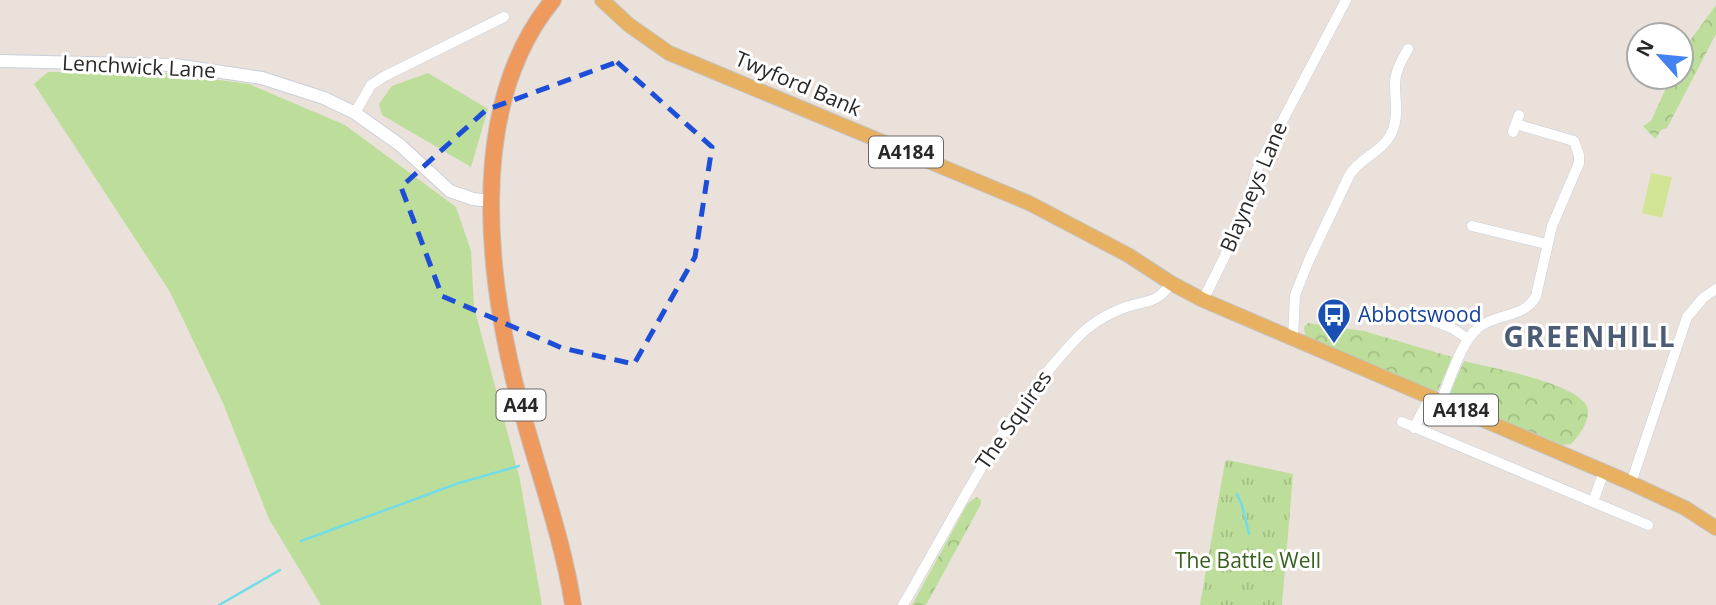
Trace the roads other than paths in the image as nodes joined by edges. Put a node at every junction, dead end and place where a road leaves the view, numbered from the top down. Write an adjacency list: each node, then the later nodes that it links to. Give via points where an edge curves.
1 (537, 0): 6 (highway, A44)
2 (553, 0): 6 (highway, A44)
3 (1346, 0): 18 (street, Blayneys Lane, via 1256,171 1237,234)
4 (607, 2): 16 (main road, Twyford Bank / A4184, via 629,25 669,53 1029,203)
5 (505, 17): 9 (street, via 385,76 372,86)
6 (535, 22): 13 (highway, A44, via 503,103)
7 (1408, 48): 20 (street, via 1397,72 1393,130 1350,174 1300,280)
8 (0, 61): 9 (street, Lenchwick Lane, via 175,65 230,71 294,87)
9 (355, 114): 13 (street, Lenchwick Lane, via 400,145 450,191)
10 (1516, 124): 12 (street)
11 (1584, 135): 12 (street)
12 (1574, 141): 15 (street, via 1579,163)
13 (491, 201): 30 (highway, A44, via 497,290 509,359)
14 (1472, 225): 15 (street)
15 (1546, 244): 21 (street, via 1532,304 1491,320)
16 (1171, 283): 18 (main road, Twyford Bank / A4184); 31 (street, The Squires, via 1152,301 1100,318 1046,373 977,474)
17 (1716, 289): 26 (street, via 1687,317)
18 (1203, 300): 20 (main road, A4184)
19 (1429, 318): 21 (street)
20 (1293, 338): 22 (main road, A4184)
21 (1468, 339): 22 (street)
22 (1436, 399): 24 (street); 25 (main road, A4184)
23 (1402, 422): 24 (street)
24 (1414, 428): 27 (street)
25 (1604, 471): 26 (main road, A4184); 27 (street)
26 (1631, 483): 29 (main road, A4184)
27 (1593, 502): 28 (street)
28 (1648, 525)
29 (1716, 528)
30 (573, 605)
31 (903, 605)

